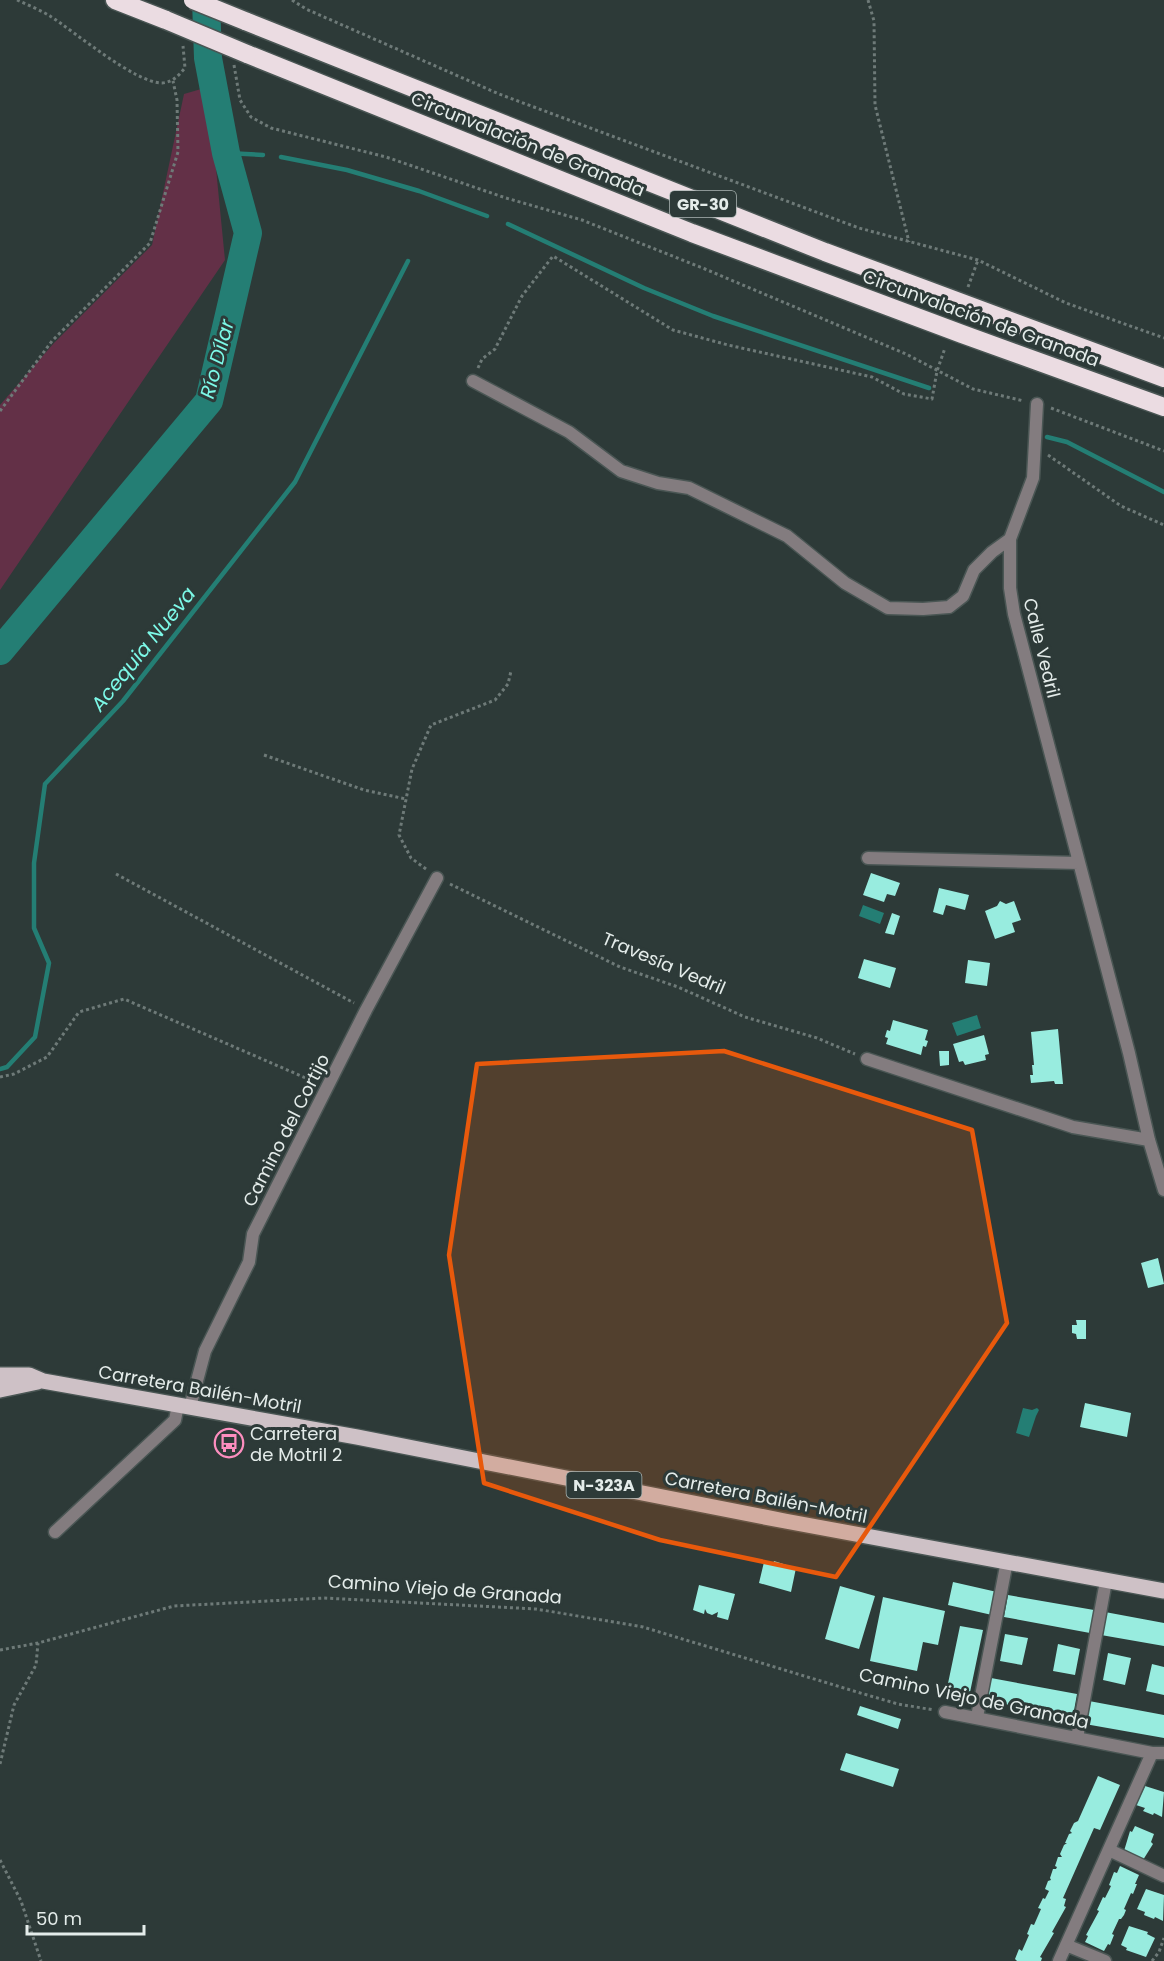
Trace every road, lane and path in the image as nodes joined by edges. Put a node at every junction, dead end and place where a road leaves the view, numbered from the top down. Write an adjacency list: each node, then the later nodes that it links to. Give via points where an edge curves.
1 (16, 0): 8 (path, via 49,15 147,80)
2 (115, 0): 7 (highway, Circunvalación de Granada / GR-30, bridge, via 166,20)
3 (193, 0): 15 (highway, Circunvalación de Granada / GR-30, bridge, via 825,252)
4 (292, 0): 9 (path, via 499,94 860,228)
5 (868, 0): 9 (path, via 874,21 875,105)
6 (183, 46): 8 (path, via 185,69)
7 (241, 60): 14 (path, via 240,100 251,117 272,128 386,157 582,220 906,354); 18 (highway, Circunvalación de Granada / GR-30)
8 (173, 81): 19 (path, via 178,152 150,243 52,341)
9 (909, 242): 10 (path)
10 (978, 260): 11 (path); 12 (path, via 1066,303)
11 (968, 287)
12 (1164, 338)
13 (945, 348): 14 (path)
14 (937, 371): 16 (path, via 932,399 904,393 872,377 673,330 553,256 522,296 495,349 482,359); 17 (path, via 973,389)
15 (1164, 378)
16 (473, 381): 23 (street, via 569,432 621,471 689,488 787,536 845,583 888,608 949,607 963,596 974,570)
17 (1037, 404): 20 (street, Calle Vedril); 21 (path)
18 (1164, 407)
19 (0, 411)
20 (1035, 446): 22 (path, via 1121,506); 23 (street, Calle Vedril, via 1033,478)
21 (1164, 451)
22 (1164, 525)
23 (1010, 539): 28 (street, Calle Vedril, via 1014,614)
24 (510, 671): 26 (path, Travesía Vedril, via 508,684 495,700 431,725 412,769)
25 (264, 755): 26 (path, via 364,790)
26 (406, 799): 30 (path, Travesía Vedril, via 399,835 411,858)
27 (868, 858): 28 (street)
28 (1079, 863): 35 (street, Calle Vedril)
29 (116, 874): 31 (path)
30 (437, 878): 31 (street, Camino del Cortijo); 32 (path, Travesía Vedril, via 620,967 678,987 744,1017 817,1038)
31 (366, 1010): 34 (street, Camino del Cortijo)
32 (867, 1059): 35 (street, via 1073,1127)
33 (0, 1077): 34 (path, via 47,1057 79,1012 124,999)
34 (328, 1088): 40 (street, Camino del Cortijo, via 253,1234 249,1262 205,1351)
35 (1149, 1140): 36 (street, Calle Vedril)
36 (1164, 1190)
37 (0, 1375): 38 (main road, Carretera Bailén-Motril / N-323A, via 29,1375)
38 (43, 1381): 39 (main road, Carretera Bailén-Motril / N-323A); 40 (main road, Carretera Bailén-Motril / N-323A)
39 (0, 1389)
40 (184, 1406): 41 (street, Camino del Cortijo, via 175,1420); 42 (main road, Carretera Bailén-Motril / N-323A)
41 (55, 1532)
42 (1007, 1561): 43 (main road, Carretera Bailén-Motril / N-323A); 48 (street)
43 (1106, 1581): 44 (main road, Carretera Bailén-Motril / N-323A); 49 (street)
44 (1164, 1591)
45 (39, 1643): 46 (path, Camino Viejo de Granada); 47 (path, Camino Viejo de Granada, via 174,1606 324,1598 536,1609 642,1627 898,1704); 51 (path, via 36,1665 14,1705)
46 (0, 1650)
47 (945, 1712): 48 (street, Camino Viejo de Granada)
48 (977, 1717): 49 (street, Camino Viejo de Granada)
49 (1077, 1738): 50 (street, Camino Viejo de Granada)
50 (1158, 1753): 52 (street)
51 (0, 1764)
52 (1109, 1850): 54 (street); 56 (street)
53 (0, 1860): 57 (path, via 21,1901)
54 (1164, 1876)
55 (1164, 1938): 60 (path)
56 (1066, 1945): 58 (street); 59 (street)
57 (41, 1961)
58 (1059, 1961)
59 (1105, 1961)
60 (1152, 1961)

